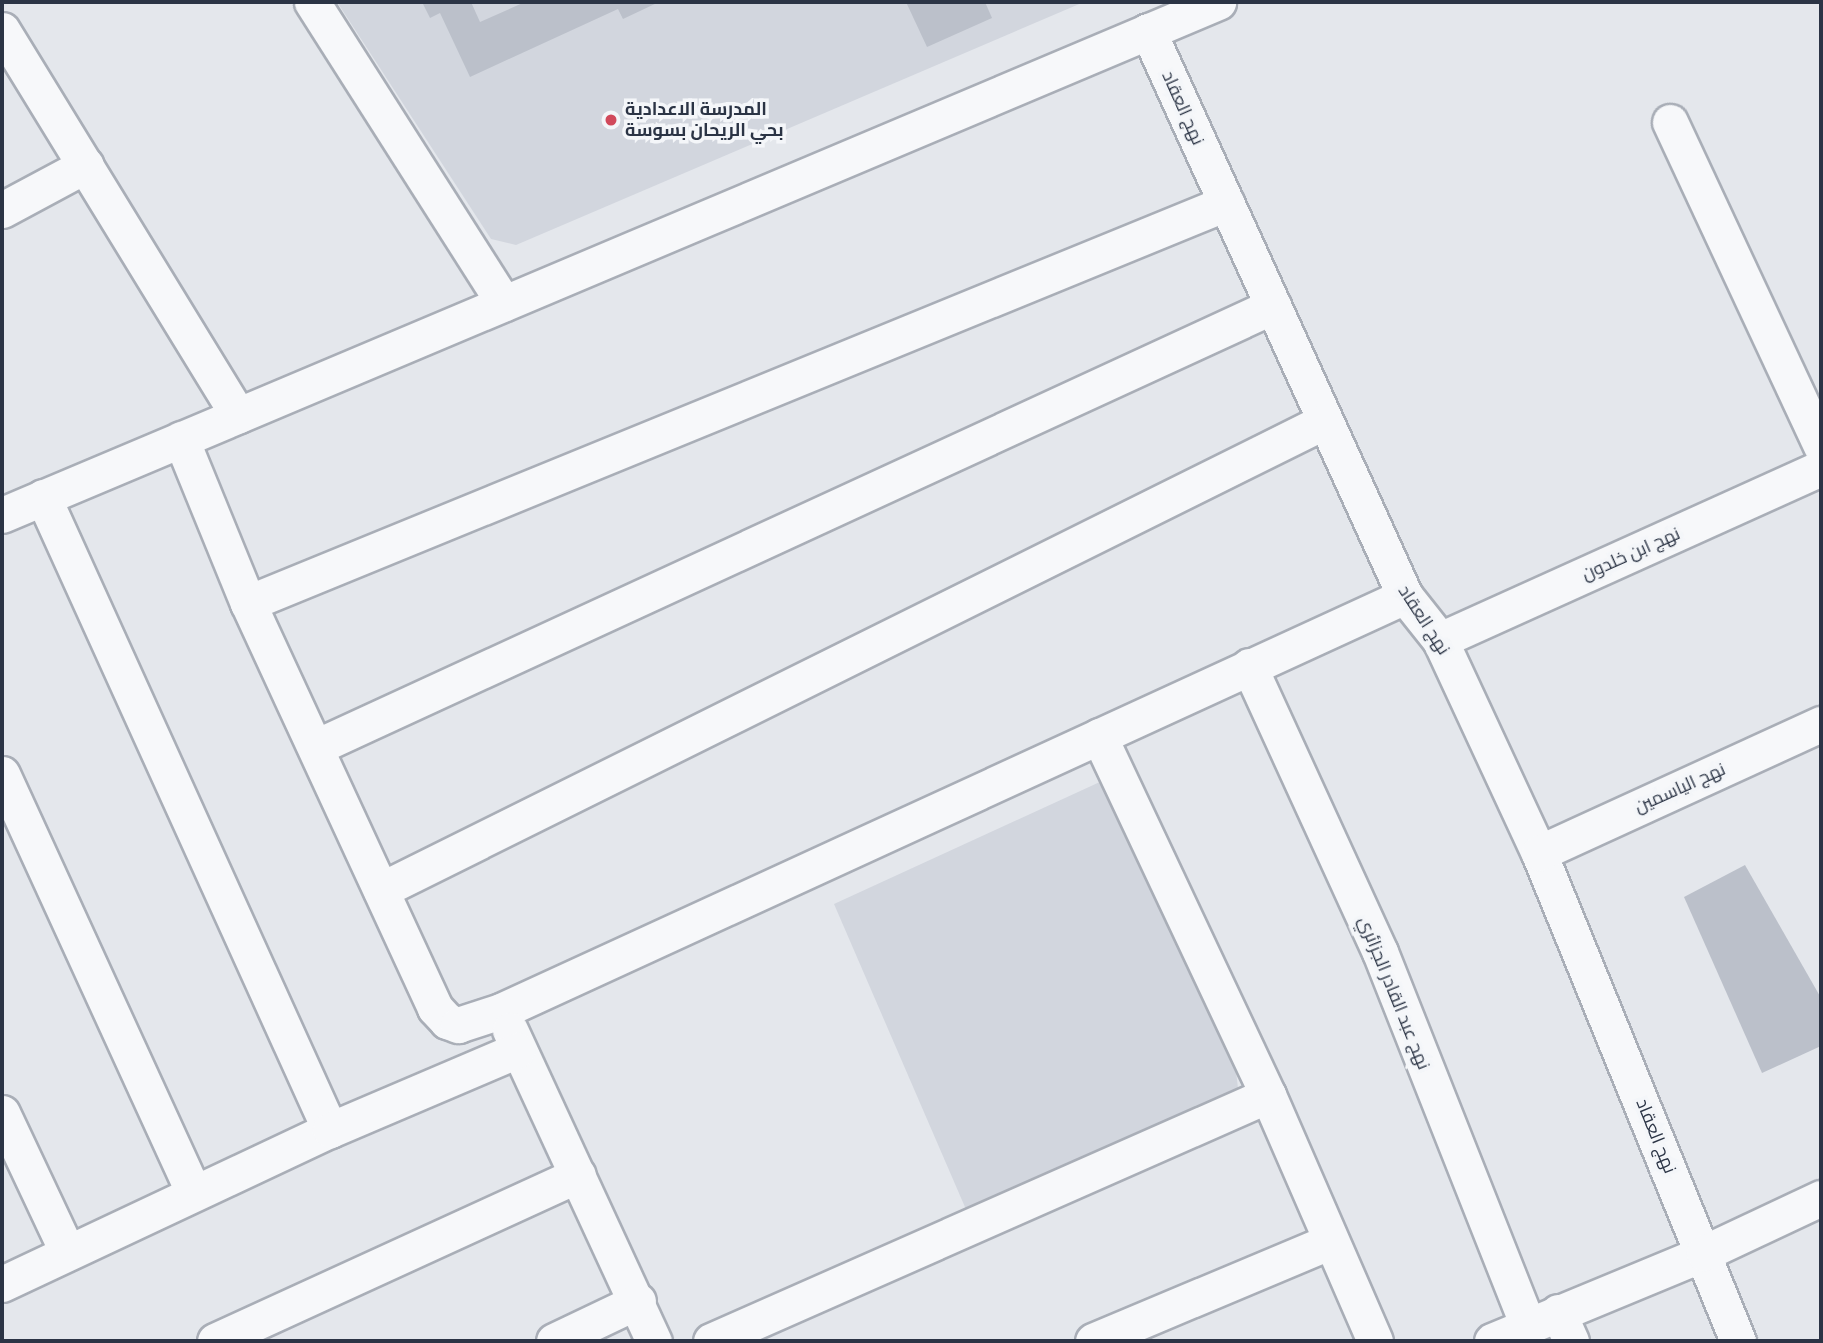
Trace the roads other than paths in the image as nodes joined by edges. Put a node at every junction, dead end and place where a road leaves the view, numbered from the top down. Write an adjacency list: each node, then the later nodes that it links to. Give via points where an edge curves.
1 (312, 2): 9 (street)
2 (1218, 2): 4 (street)
3 (2, 30): 6 (street)
4 (1148, 31): 7 (street, نهج العقاد); 9 (street)
5 (1670, 122): 14 (street)
6 (86, 165): 8 (street); 11 (street)
7 (1226, 203): 10 (street, نهج العقاد); 19 (street)
8 (2, 210)
9 (504, 303): 11 (street)
10 (1273, 306): 12 (street, نهج العقاد); 24 (street)
11 (238, 415): 13 (street)
12 (1325, 421): 18 (street, نهج العقاد); 27 (street)
13 (181, 439): 16 (street); 19 (street)
14 (1821, 446)
15 (1821, 468): 20 (street, نهج ابن خلدون)
16 (43, 497): 17 (street); 32 (street)
17 (2, 515)
18 (1405, 596): 20 (street, نهج العقاد); 21 (street)
19 (247, 603): 24 (street)
20 (1440, 640): 26 (street, نهج العقاد)
21 (1249, 666): 23 (street); 41 (street, نهج عبد القادر الجزائري)
22 (1821, 724): 26 (street, نهج الياسمين)
23 (1099, 736): 28 (street); 30 (street)
24 (316, 747): 27 (street)
25 (2, 774): 34 (street)
26 (1539, 853): 38 (street, نهج العقاد)
27 (381, 890): 28 (street, via 435,1008 447,1021 458,1025)
28 (501, 1010): 29 (street)
29 (518, 1050): 32 (street); 33 (street)
30 (1268, 1095): 36 (street); 45 (street)
31 (2, 1113): 37 (street)
32 (330, 1130): 34 (street)
33 (578, 1175): 40 (street); 42 (street)
34 (194, 1193): 37 (street)
35 (1821, 1198): 38 (street)
36 (1331, 1241): 46 (street); 47 (street)
37 (67, 1251): 39 (street)
38 (1704, 1253): 41 (street); 49 (street, نهج العقاد)
39 (2, 1284)
40 (638, 1301): 43 (street); 44 (street)
41 (1552, 1326): 48 (street)
42 (215, 1341)
43 (554, 1341)
44 (654, 1341)
45 (711, 1341)
46 (1093, 1341)
47 (1375, 1341)
48 (1492, 1341)
49 (1738, 1341)

